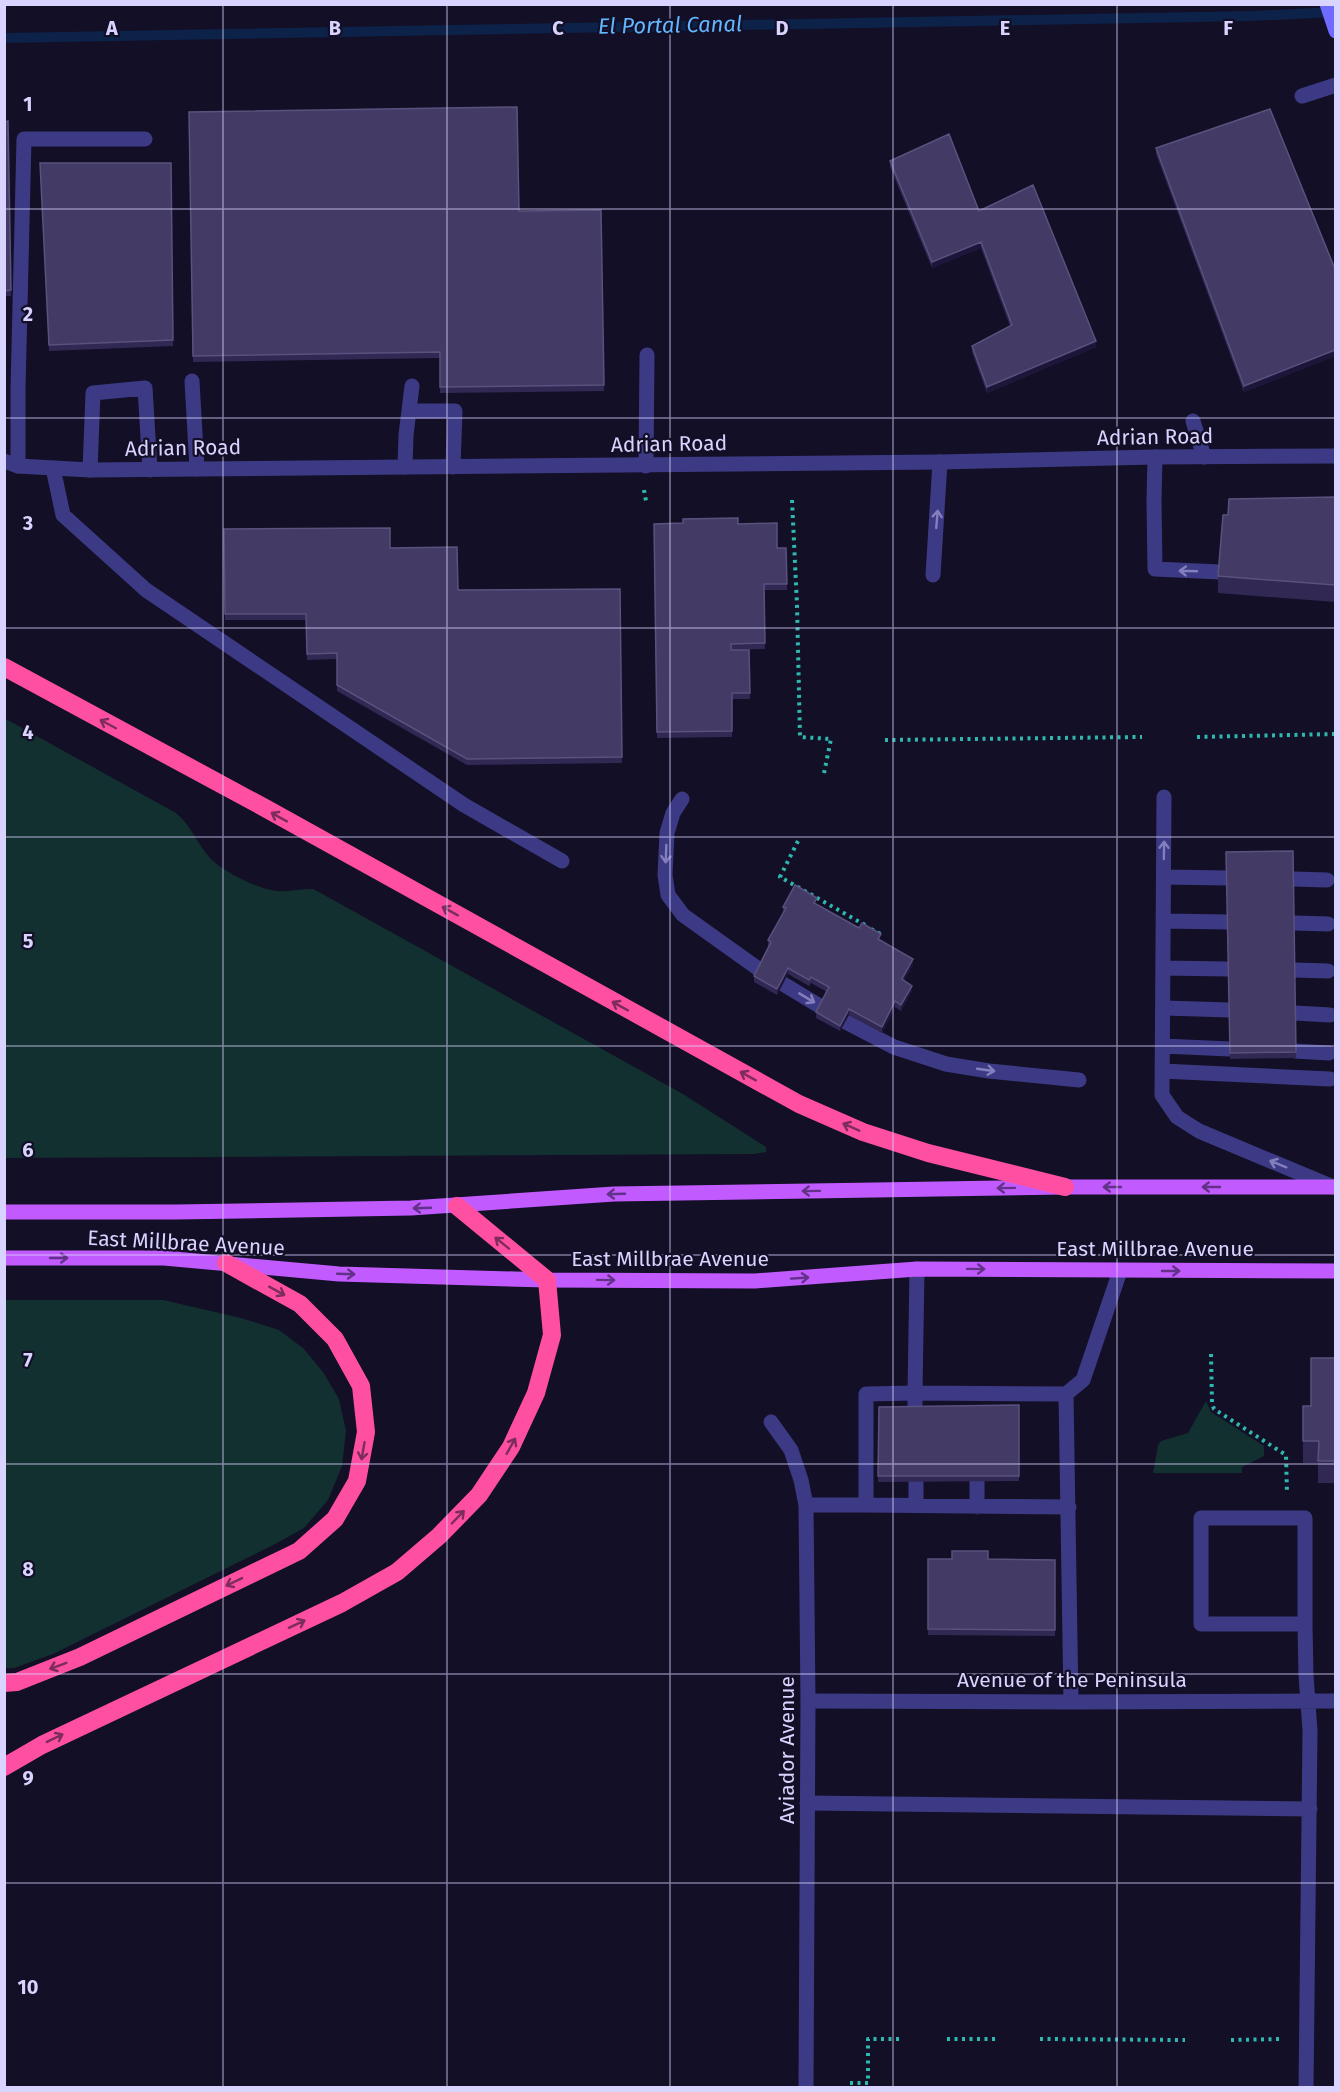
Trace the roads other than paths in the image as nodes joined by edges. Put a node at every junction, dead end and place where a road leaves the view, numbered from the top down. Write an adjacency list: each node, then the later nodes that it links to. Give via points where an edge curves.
1 (1327, 4): 2 (main road)
2 (1335, 31)
3 (1335, 85): 4 (street)
4 (1302, 96)
5 (145, 139): 9 (street, via 24,139)
6 (647, 355): 17 (street)
7 (192, 381): 21 (street)
8 (412, 386): 10 (street)
9 (11, 387): 16 (street)
10 (410, 411): 18 (street); 19 (street, via 455,411)
11 (1193, 421): 14 (street)
12 (1335, 456): 14 (street, Adrian Road)
13 (1155, 457): 14 (street, Adrian Road); 15 (street, Adrian Road); 24 (street, one-way to 13, via 1155,569)
14 (1204, 457)
15 (940, 462): 17 (street, Adrian Road); 25 (street, one-way to 15)
16 (11, 464): 20 (street, Adrian Road)
17 (646, 466): 19 (street, Adrian Road)
18 (405, 467): 19 (street, Adrian Road); 21 (street, Adrian Road)
19 (453, 467)
20 (52, 468): 22 (street, Adrian Road); 29 (street, via 63,514 146,590 464,805)
21 (197, 469): 23 (street, Adrian Road)
22 (90, 470): 23 (street, Adrian Road); 23 (street, via 93,393 145,388)
23 (150, 470)
24 (1220, 572)
25 (933, 575)
26 (4, 667): 53 (highway, one-way to 26, via 928,1153 863,1132 800,1104)
27 (1164, 797): 30 (street, one-way to 27)
28 (682, 799): 52 (street, one-way to 52, via 667,833 668,895 683,915 760,970 894,1047 946,1064)
29 (562, 861)
30 (1164, 878): 31 (street); 34 (street)
31 (1227, 878)
32 (1293, 879): 33 (street)
33 (1327, 880)
34 (1164, 921): 35 (street); 38 (street)
35 (1228, 922)
36 (1294, 923): 37 (street)
37 (1328, 924)
38 (1163, 968): 39 (street); 42 (street)
39 (1228, 969)
40 (1294, 970): 41 (street)
41 (1328, 971)
42 (1164, 1008): 43 (street); 46 (street)
43 (1230, 1010)
44 (1294, 1013): 45 (street)
45 (1330, 1015)
46 (1163, 1046): 47 (street); 50 (street)
47 (1230, 1049)
48 (1295, 1051): 49 (street)
49 (1329, 1053)
50 (1162, 1071): 51 (street); 54 (street, one-way to 50, via 1184,1122 1162,1095)
51 (1330, 1079)
52 (1079, 1080)
53 (1065, 1187): 54 (main road, East Millbrae Avenue, one-way to 53); 55 (main road, East Millbrae Avenue, one-way to 55, via 614,1194)
54 (1334, 1187)
55 (457, 1206): 56 (main road, East Millbrae Avenue, one-way to 56, via 254,1212); 62 (highway, one-way to 55)
56 (4, 1212)
57 (4, 1258): 58 (main road, East Millbrae Avenue, one-way to 58, via 164,1258)
58 (225, 1263): 62 (main road, East Millbrae Avenue, one-way to 62, via 339,1274); 77 (highway, one-way to 77, via 300,1304 335,1339 361,1386 366,1432 357,1481 335,1519 298,1551 81,1657 17,1682)
59 (917, 1269): 60 (main road, East Millbrae Avenue, one-way to 60); 62 (main road, East Millbrae Avenue, one-way to 59, via 755,1281); 64 (street)
60 (1120, 1271): 61 (main road, East Millbrae Avenue, one-way to 61); 65 (street, via 1083,1380)
61 (1335, 1271)
62 (547, 1280): 82 (highway, one-way to 62, via 42,1744 342,1603 396,1572 439,1536 479,1495 511,1447 536,1393 552,1335)
63 (976, 1392): 64 (street); 65 (street); 67 (street)
64 (915, 1393): 66 (street); 72 (street, via 866,1394)
65 (1066, 1394): 75 (street)
66 (915, 1412)
67 (976, 1412)
68 (771, 1422): 71 (street, Aviador Avenue, via 791,1450)
69 (916, 1482): 73 (street)
70 (977, 1482): 74 (street)
71 (806, 1505): 72 (street); 79 (street, Aviador Avenue)
72 (866, 1505): 73 (street)
73 (916, 1505): 74 (street)
74 (977, 1507): 75 (street)
75 (1069, 1507): 81 (street)
76 (1305, 1624): 76 (street, via 1201,1624 1201,1518 1305,1518); 78 (street)
77 (4, 1683)
78 (1308, 1700): 80 (street, Avenue of the Peninsula); 81 (street, Avenue of the Peninsula); 84 (street)
79 (808, 1701): 81 (street, Avenue of the Peninsula); 83 (street, Aviador Avenue)
80 (1335, 1701)
81 (1071, 1702)
82 (4, 1767)
83 (807, 1803): 84 (street); 85 (street, Aviador Avenue)
84 (1310, 1809): 86 (street)
85 (806, 2088)
86 (1306, 2088)

